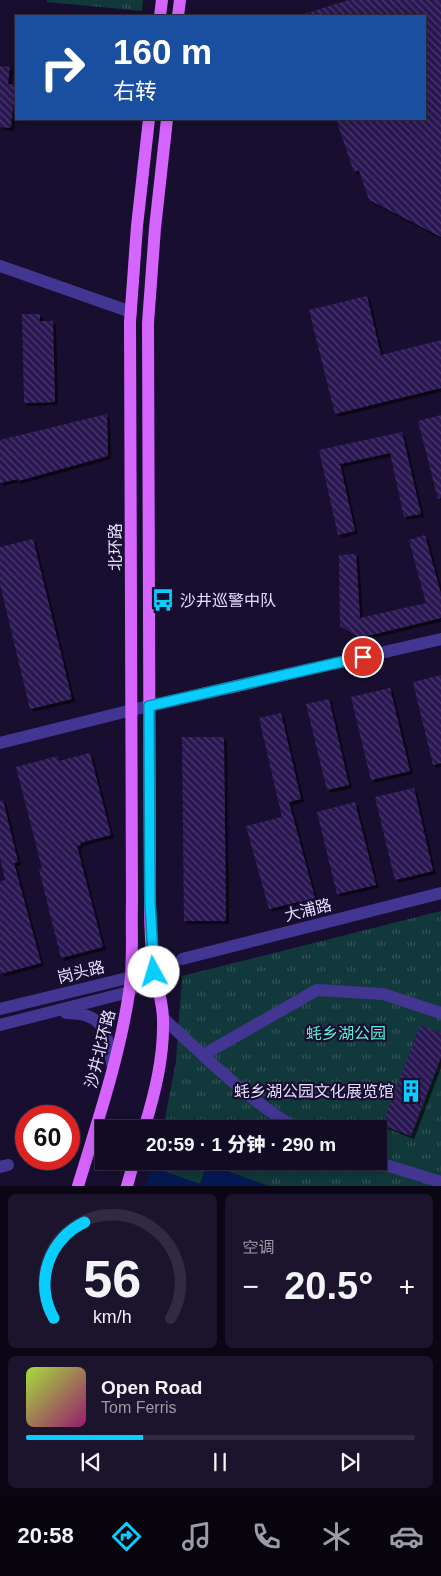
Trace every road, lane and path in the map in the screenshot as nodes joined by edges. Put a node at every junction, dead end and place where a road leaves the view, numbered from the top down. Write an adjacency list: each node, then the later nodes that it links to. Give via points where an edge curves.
1 (162, 0): 3 (main road)
2 (180, 0): 4 (main road)
3 (160, 15)
4 (178, 15)
5 (149, 120): 8 (main road, 北环路)
6 (167, 120): 10 (main road, 北环路, via 148,323)
7 (0, 266): 8 (street)
8 (131, 312): 11 (main road, 北环路)
9 (441, 639): 10 (street)
10 (149, 706): 11 (street); 15 (main road, 北环路, via 150,902)
11 (132, 710): 12 (street); 16 (main road, 北环路)
12 (0, 743)
13 (441, 893): 14 (street, 大浦路)
14 (182, 959)
15 (154, 972): 16 (street, 岗头路); 17 (street, 岗头路); 21 (main road)
16 (130, 976): 17 (main road, 沙井北环路); 18 (street, 岗头路)
17 (129, 992): 20 (street, 岗头路); 24 (main road, 沙井北环路)
18 (0, 1009)
19 (441, 1013): 23 (street, via 383,994 317,990)
20 (49, 1014): 22 (street, 岗头路); 24 (street, via 80,1013 92,1017 102,1026 107,1038)
21 (163, 1018): 23 (street); 25 (main road, via 158,1077)
22 (0, 1025)
23 (203, 1055): 26 (street, via 240,1089)
24 (113, 1068): 30 (main road, 沙井北环路)
25 (146, 1120)
26 (284, 1120)
27 (387, 1165): 29 (street)
28 (132, 1170): 31 (main road)
29 (441, 1182)
30 (79, 1183)
31 (127, 1186)

